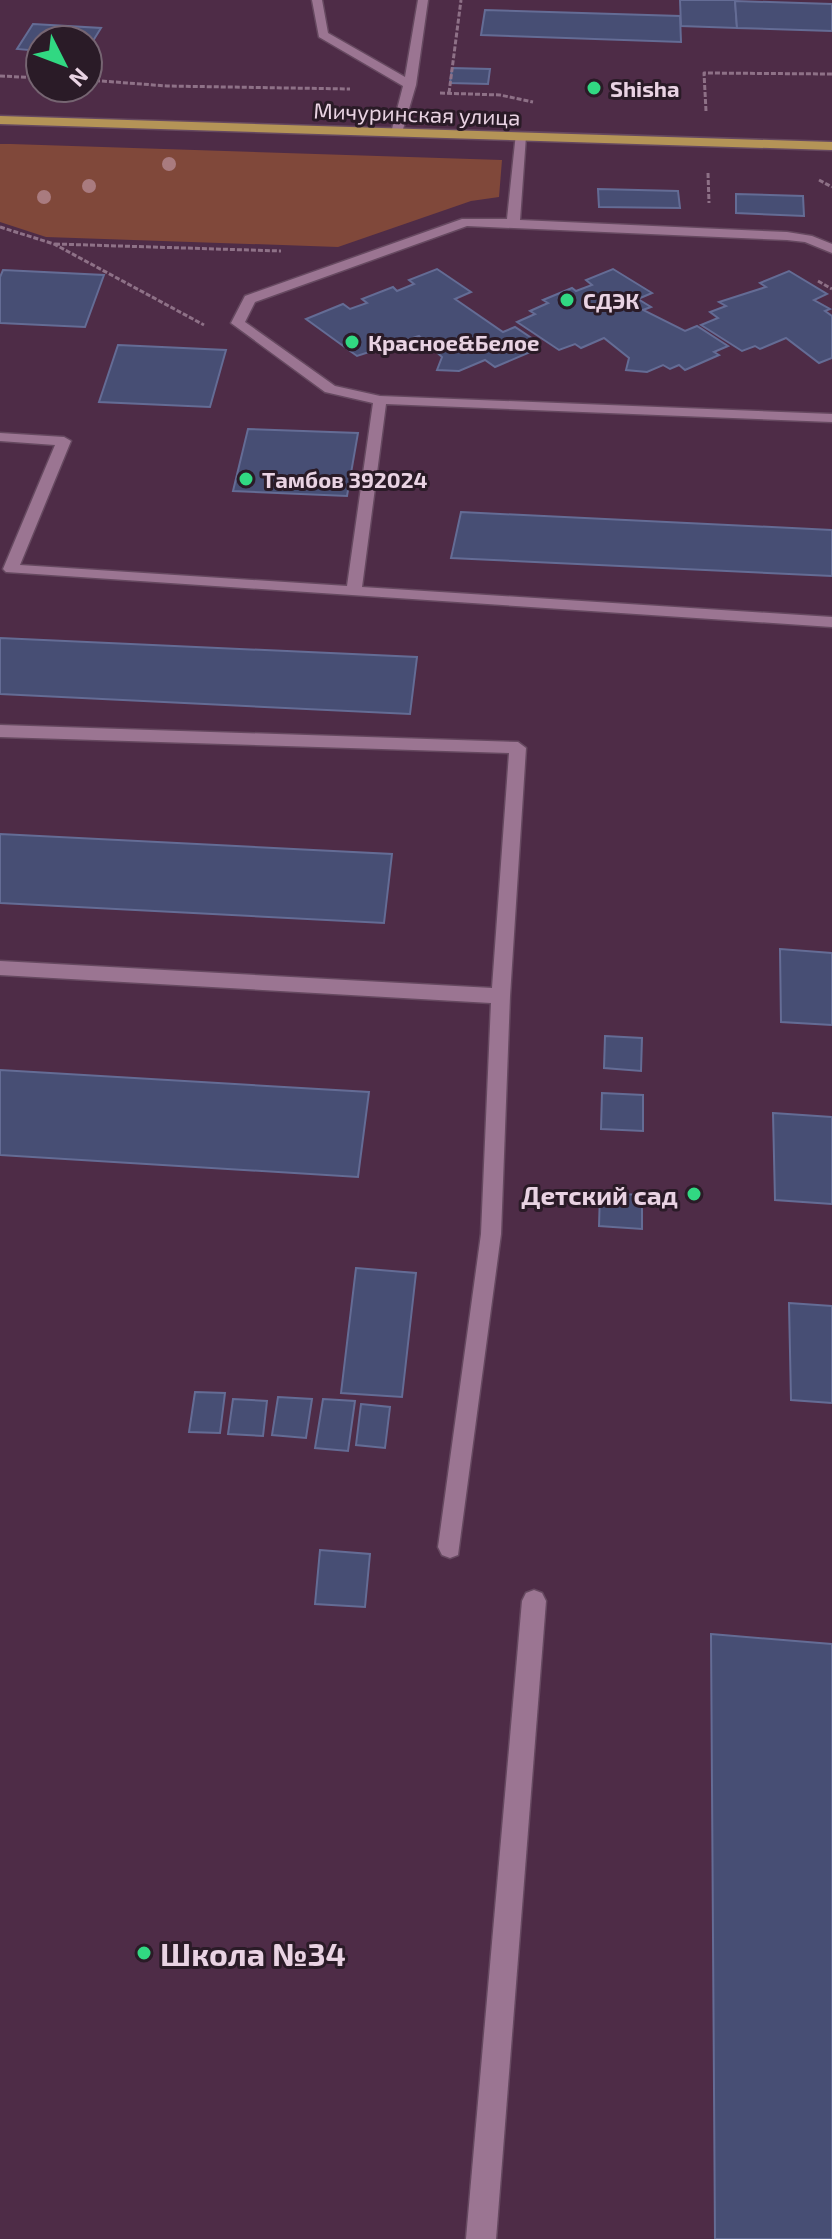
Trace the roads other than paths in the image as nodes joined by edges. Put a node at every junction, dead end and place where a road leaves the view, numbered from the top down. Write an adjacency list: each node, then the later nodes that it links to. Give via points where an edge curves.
1 (317, 0): 3 (lane, via 323,35)
2 (423, 0): 3 (lane)
3 (410, 85): 5 (lane)
4 (0, 120): 5 (main road, Мичуринская улица)
5 (397, 133): 6 (main road, Мичуринская улица)
6 (520, 136): 7 (main road, Мичуринская улица); 8 (lane)
7 (832, 146)
8 (513, 223): 9 (lane, via 787,236); 10 (lane, via 466,222 250,299 238,323 330,389)
9 (832, 249)
10 (380, 400): 11 (lane); 13 (lane)
11 (832, 418)
12 (0, 437): 13 (lane, via 64,441 11,569)
13 (354, 589): 14 (lane)
14 (832, 622)
15 (0, 731): 17 (lane, via 518,748)
16 (0, 968): 17 (lane)
17 (501, 996): 18 (lane, via 491,1234)
18 (450, 1547)
19 (534, 1601): 20 (lane)
20 (481, 2239)

